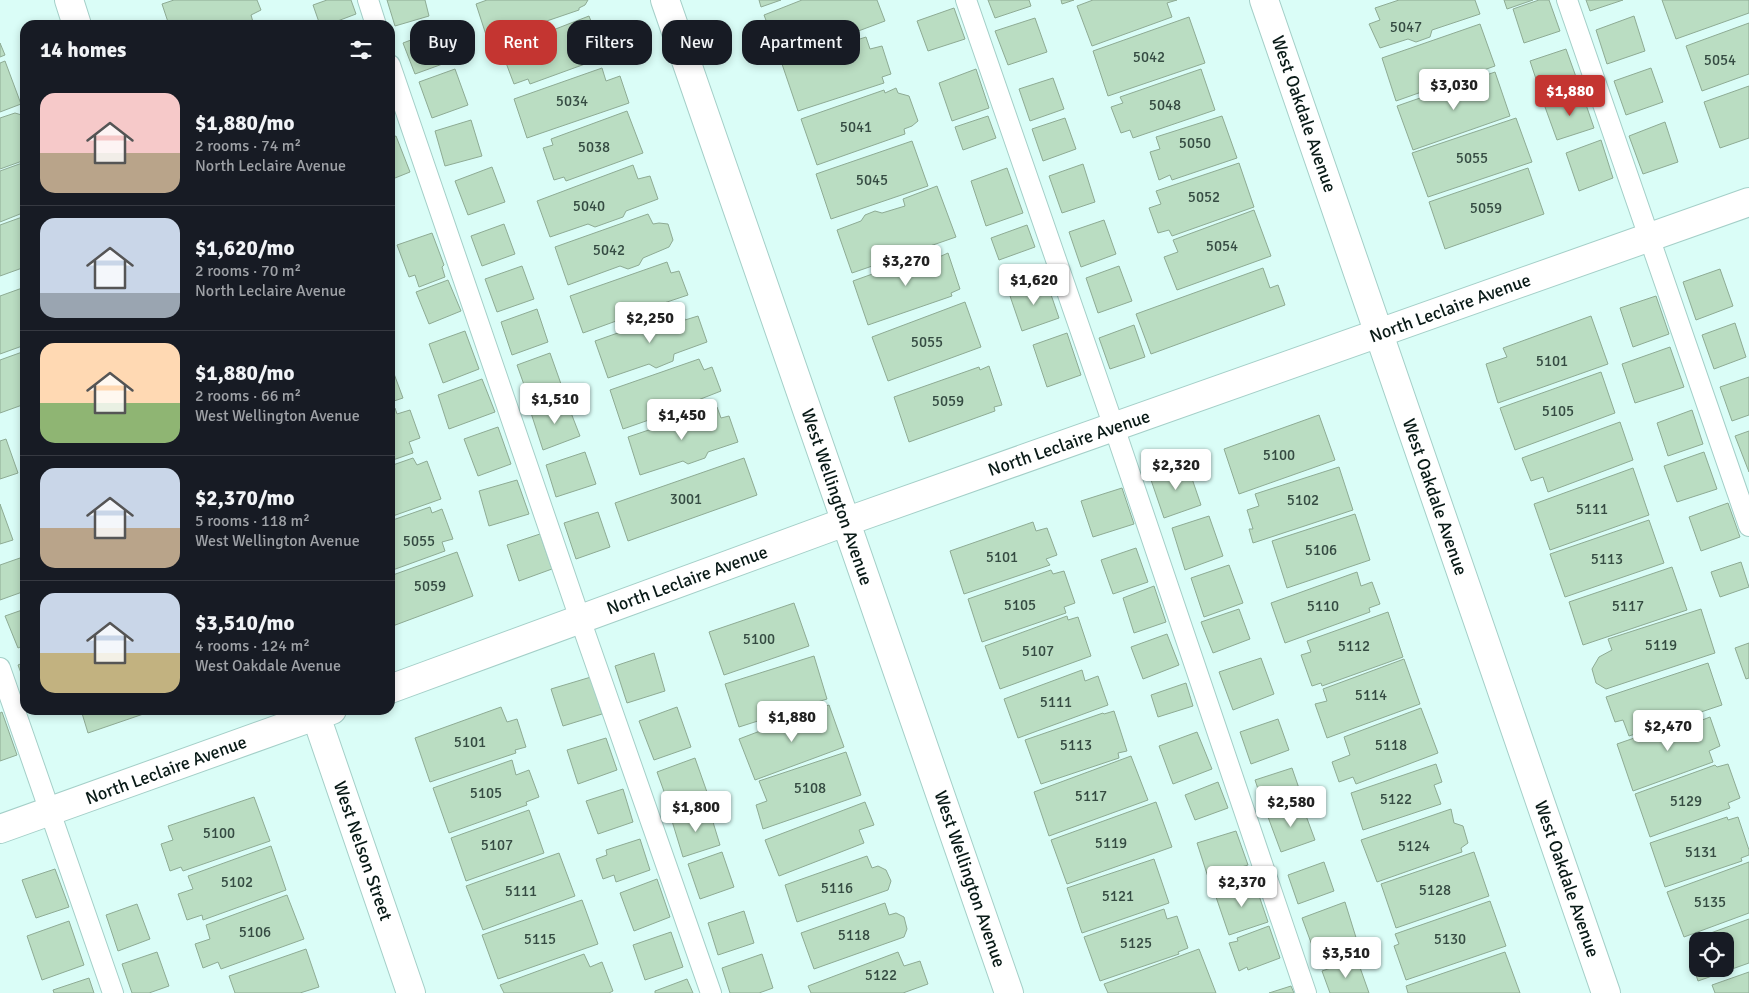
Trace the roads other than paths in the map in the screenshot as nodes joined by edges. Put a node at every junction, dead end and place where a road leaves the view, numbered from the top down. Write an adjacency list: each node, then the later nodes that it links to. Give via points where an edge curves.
1 (69, 0): 7 (street)
2 (368, 0): 8 (lane)
3 (666, 0): 14 (street, West Wellington Avenue)
4 (966, 0): 13 (lane)
5 (1264, 0): 12 (street, West Oakdale Avenue)
6 (1567, 0): 11 (lane)
7 (76, 20)
8 (374, 20)
9 (395, 80): 16 (lane)
10 (1749, 202): 11 (street, North Leclaire Avenue)
11 (1650, 237): 12 (street, North Leclaire Avenue); 15 (lane)
12 (1379, 334): 13 (street, North Leclaire Avenue); 28 (street, West Oakdale Avenue)
13 (1114, 427): 14 (street, North Leclaire Avenue); 27 (lane)
14 (846, 522): 16 (street, North Leclaire Avenue); 26 (street, West Wellington Avenue)
15 (1749, 526)
16 (580, 619): 18 (street, North Leclaire Avenue); 25 (lane)
17 (0, 668): 21 (lane)
18 (395, 687)
19 (312, 715): 21 (street, North Leclaire Avenue)
20 (321, 715): 24 (street, West Nelson Street)
21 (49, 812): 22 (street, North Leclaire Avenue); 23 (lane)
22 (0, 829)
23 (113, 993)
24 (411, 993)
25 (710, 993)
26 (1010, 993)
27 (1306, 993)
28 (1606, 993)

